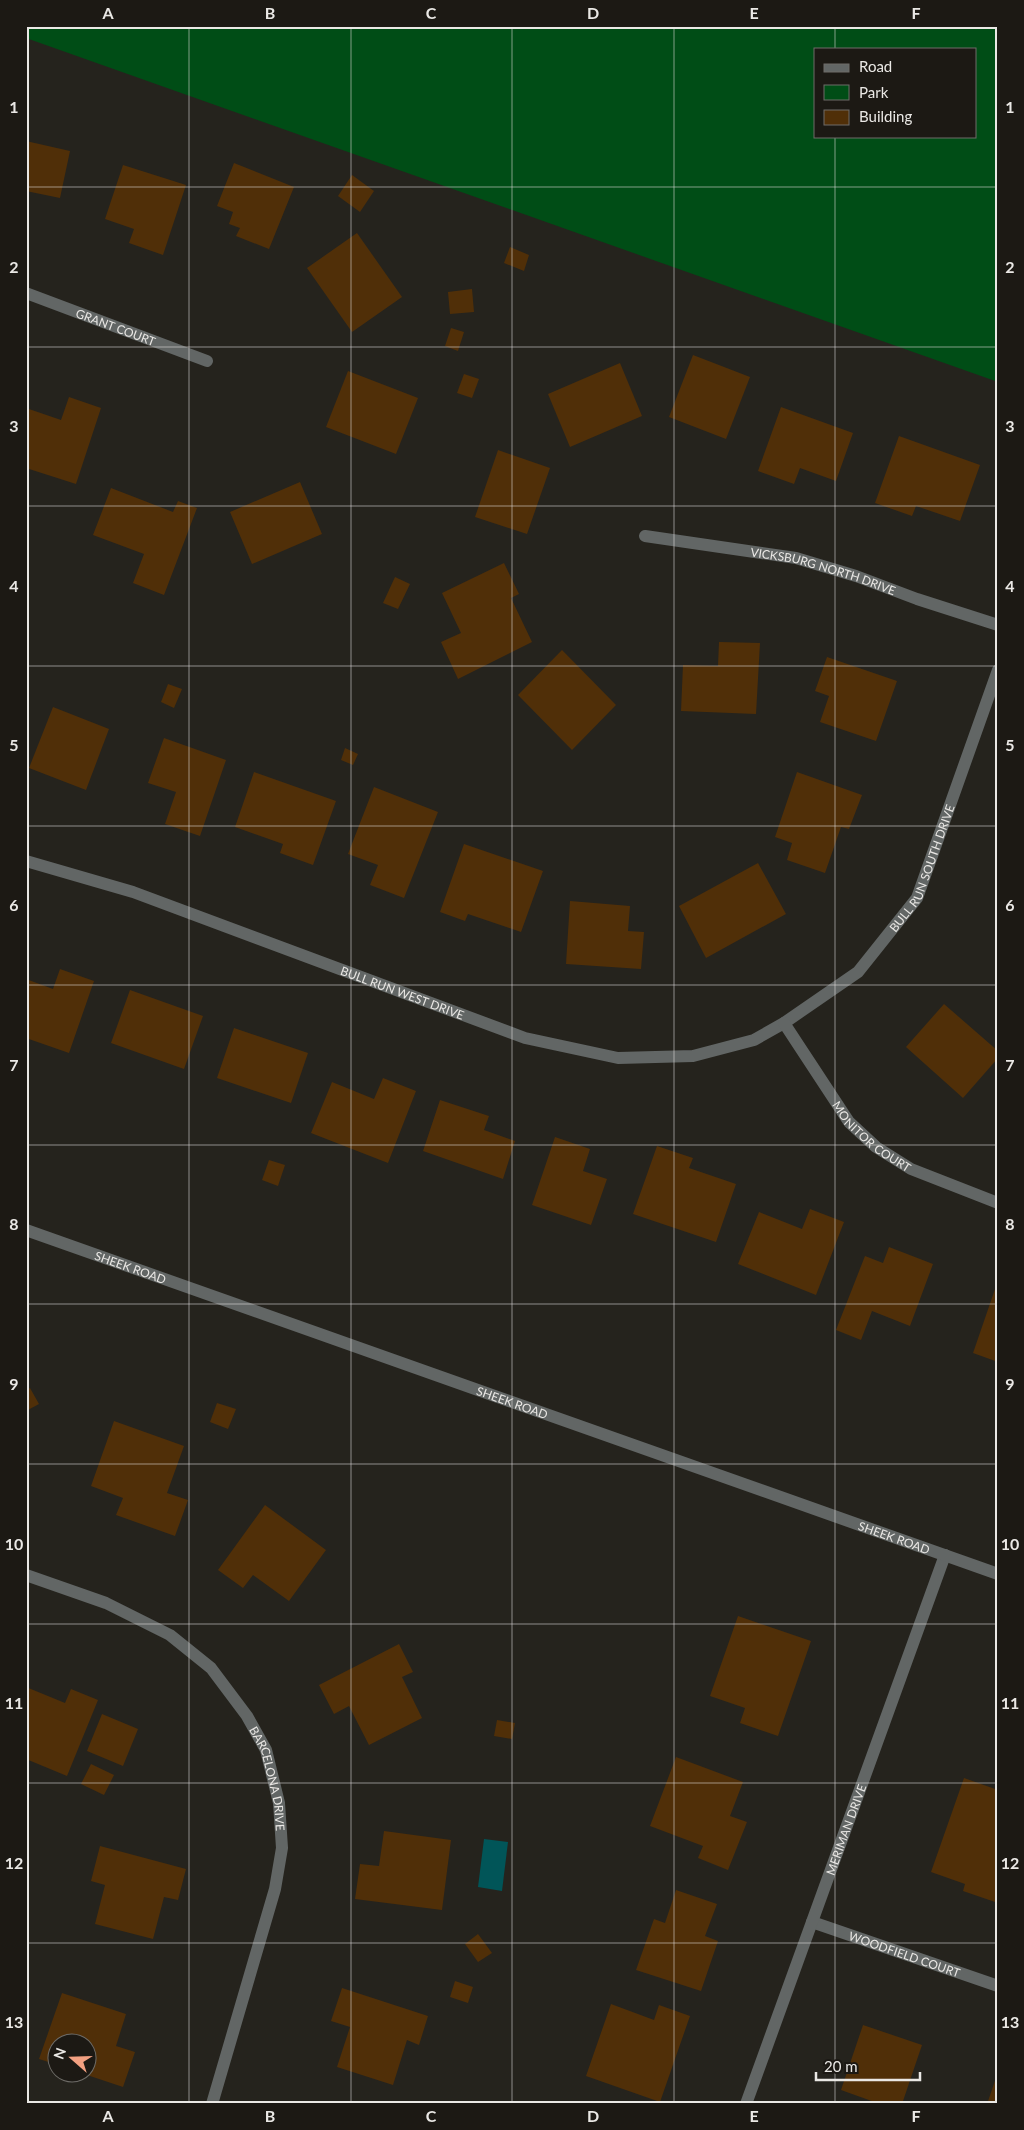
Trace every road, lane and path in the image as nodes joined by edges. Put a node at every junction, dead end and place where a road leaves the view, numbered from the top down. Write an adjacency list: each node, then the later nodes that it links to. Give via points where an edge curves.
1 (26, 293): 2 (street, GRANT COURT)
2 (207, 361)
3 (645, 536): 4 (street, VICKSBURG NORTH DRIVE, via 796,558)
4 (998, 625)
5 (998, 670): 7 (street, BULL RUN SOUTH DRIVE, via 917,898 858,972)
6 (26, 862): 7 (street, BULL RUN WEST DRIVE, via 133,892 525,1038 618,1058 693,1056 754,1040)
7 (784, 1023): 8 (street, MONITOR COURT, via 849,1122 876,1147 911,1168)
8 (998, 1203)
9 (26, 1230): 10 (street, SHEEK ROAD)
10 (945, 1555): 11 (street, SHEEK ROAD); 13 (street, MERIMAN DRIVE)
11 (998, 1574)
12 (26, 1575): 15 (street, BARCELONA DRIVE, via 106,1603 170,1635 211,1668 247,1716 266,1750 279,1803 282,1848 275,1889)
13 (812, 1922): 14 (street, WOODFIELD COURT); 16 (street, MERIMAN DRIVE)
14 (998, 1986)
15 (212, 2104)
16 (746, 2104)

